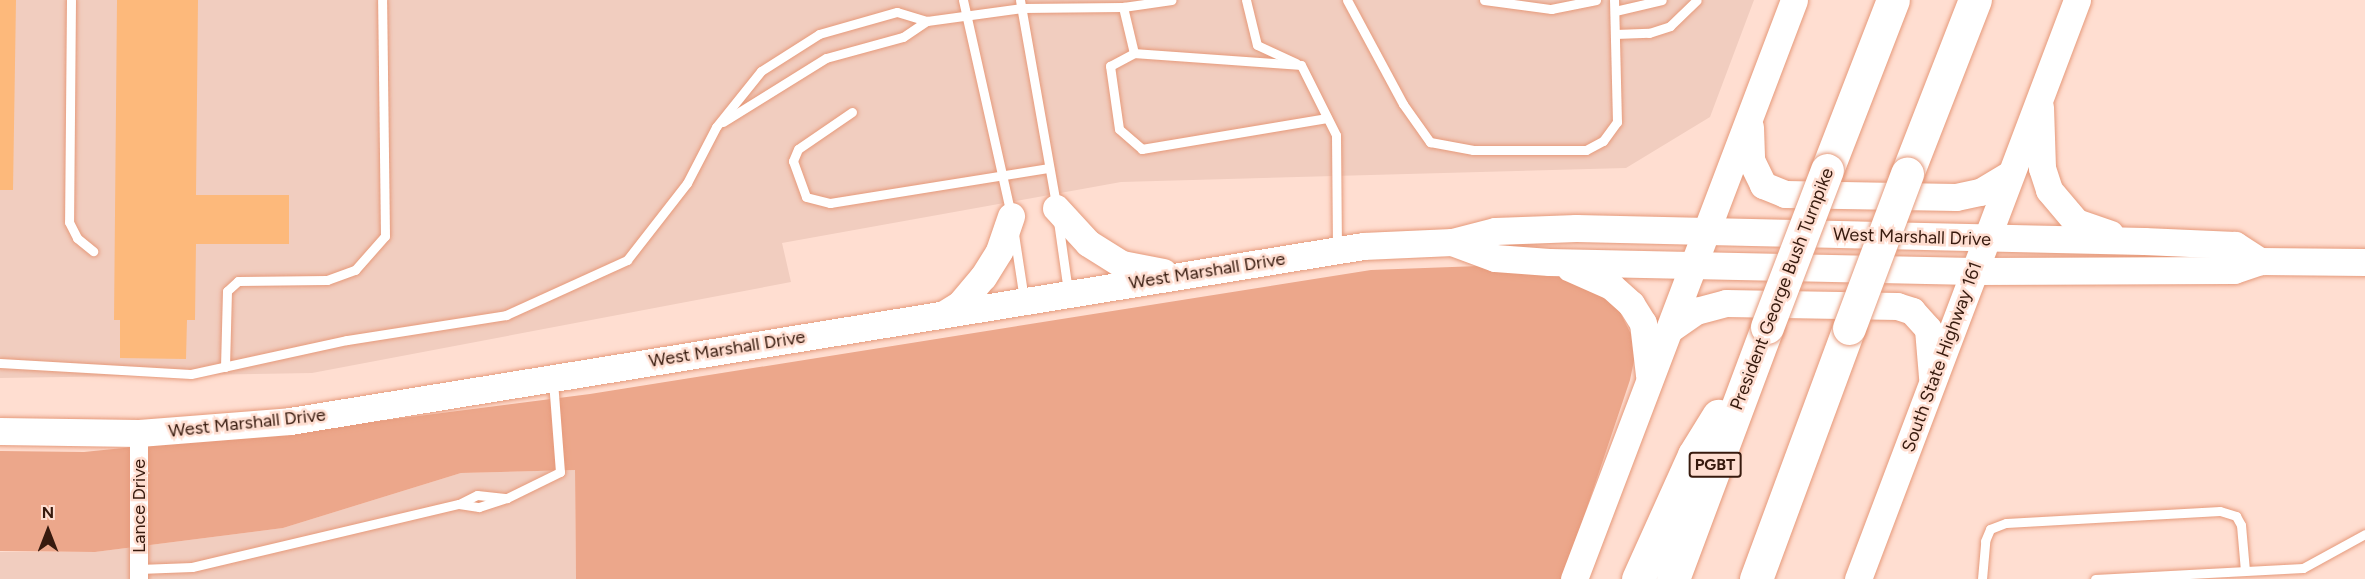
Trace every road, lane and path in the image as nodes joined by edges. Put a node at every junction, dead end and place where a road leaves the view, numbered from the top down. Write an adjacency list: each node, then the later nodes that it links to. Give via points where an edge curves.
1 (71, 0): 40 (lane, via 69,222 77,238)
2 (382, 0): 53 (lane, via 386,236 355,270 327,280 238,281 227,291)
3 (963, 0): 20 (lane)
4 (1042, 0): 17 (lane)
5 (1172, 0): 18 (lane)
6 (1246, 0): 24 (lane, via 1257,45)
7 (1347, 0): 22 (lane, via 1403,104 1430,142 1473,150 1586,150 1604,141 1617,122)
8 (1484, 0): 9 (lane, via 1551,9)
9 (1596, 0)
10 (1614, 0): 19 (lane)
11 (1662, 0): 19 (lane)
12 (1697, 0): 22 (lane, via 1670,26 1649,33)
13 (1794, 0): 27 (main road)
14 (1893, 0): 51 (highway, President George Bush Turnpike / PGBT, bridge)
15 (1975, 0): 66 (highway, bridge)
16 (2077, 0): 25 (main road, South State Highway 161)
17 (1021, 4): 18 (lane); 20 (lane); 30 (lane)
18 (1123, 7): 23 (lane)
19 (1615, 11): 22 (lane)
20 (967, 14): 21 (lane); 32 (lane)
21 (927, 21): 29 (lane, via 903,37 826,58); 29 (lane, via 897,12 819,34 761,71)
22 (1615, 34)
23 (1134, 53): 24 (lane); 28 (lane, via 1110,66 1119,129 1142,149)
24 (1301, 65): 28 (lane)
25 (2040, 95): 31 (main road, South State Highway 161); 37 (main road, via 2042,168 2052,195 2076,222)
26 (852, 112): 32 (lane, via 798,149 793,161 806,197 830,203)
27 (1749, 117): 31 (main road, via 1751,160 1763,185 1785,194 1956,197 1980,192); 35 (main road)
28 (1327, 118): 39 (lane, via 1336,135)
29 (716, 127): 53 (lane, via 687,183 627,260 506,315 347,340)
30 (1049, 168): 32 (lane); 33 (lane)
31 (2010, 174): 36 (main road, South State Highway 161)
32 (1002, 177): 34 (lane)
33 (1056, 208): 46 (main road, via 1088,243 1122,264); 47 (lane)
34 (1011, 216): 48 (lane); 49 (main road, via 999,251 983,277 960,304)
35 (1704, 231): 36 (main road, West Marshall Drive); 38 (main road, West Marshall Drive, via 1495,231); 44 (main road)
36 (1985, 240): 37 (main road, West Marshall Drive); 45 (main road, South State Highway 161)
37 (2144, 241): 41 (main road, West Marshall Drive, via 2235,245)
38 (1452, 242): 39 (main road, West Marshall Drive); 42 (main road, West Marshall Drive, via 1496,258)
39 (1337, 250): 46 (main road, West Marshall Drive)
40 (93, 251)
41 (2260, 261): 43 (main road, West Marshall Drive); 45 (main road, West Marshall Drive, via 2234,270)
42 (1549, 262): 44 (main road, West Marshall Drive); 55 (main road, via 1588,273 1631,304 1643,323)
43 (2365, 262)
44 (1693, 265): 45 (main road, West Marshall Drive); 50 (main road)
45 (1973, 271): 56 (main road, South State Highway 161)
46 (1182, 276): 47 (main road, West Marshall Drive)
47 (1068, 293): 48 (main road, West Marshall Drive)
48 (1024, 299): 49 (main road, West Marshall Drive)
49 (942, 315): 54 (main road, West Marshall Drive)
50 (1670, 329): 55 (main road); 56 (main road, via 1696,310 1726,303 1897,306 1912,311 1928,329)
51 (1763, 339): 64 (highway, via 1694,455); 65 (highway, President George Bush Turnpike / PGBT)
52 (0, 363): 53 (lane, via 191,374)
53 (225, 367)
54 (553, 378): 58 (main road, West Marshall Drive, via 290,421); 61 (lane, via 560,472 507,498 477,495 459,504 192,567)
55 (1650, 385): 63 (main road)
56 (1933, 387): 67 (main road, South State Highway 161)
57 (0, 431): 58 (main road, West Marshall Drive)
58 (139, 433): 61 (street, Lance Drive)
59 (2365, 534): 62 (lane, via 2302,568)
60 (2245, 571): 62 (lane); 68 (lane, via 2241,525 2236,516 2220,511 2006,523 1990,530 1984,541); 69 (lane)
61 (139, 574)
62 (2274, 574)
63 (1575, 579)
64 (1638, 579)
65 (1673, 579)
66 (1756, 579)
67 (1858, 579)
68 (1982, 579)
69 (2095, 579)

